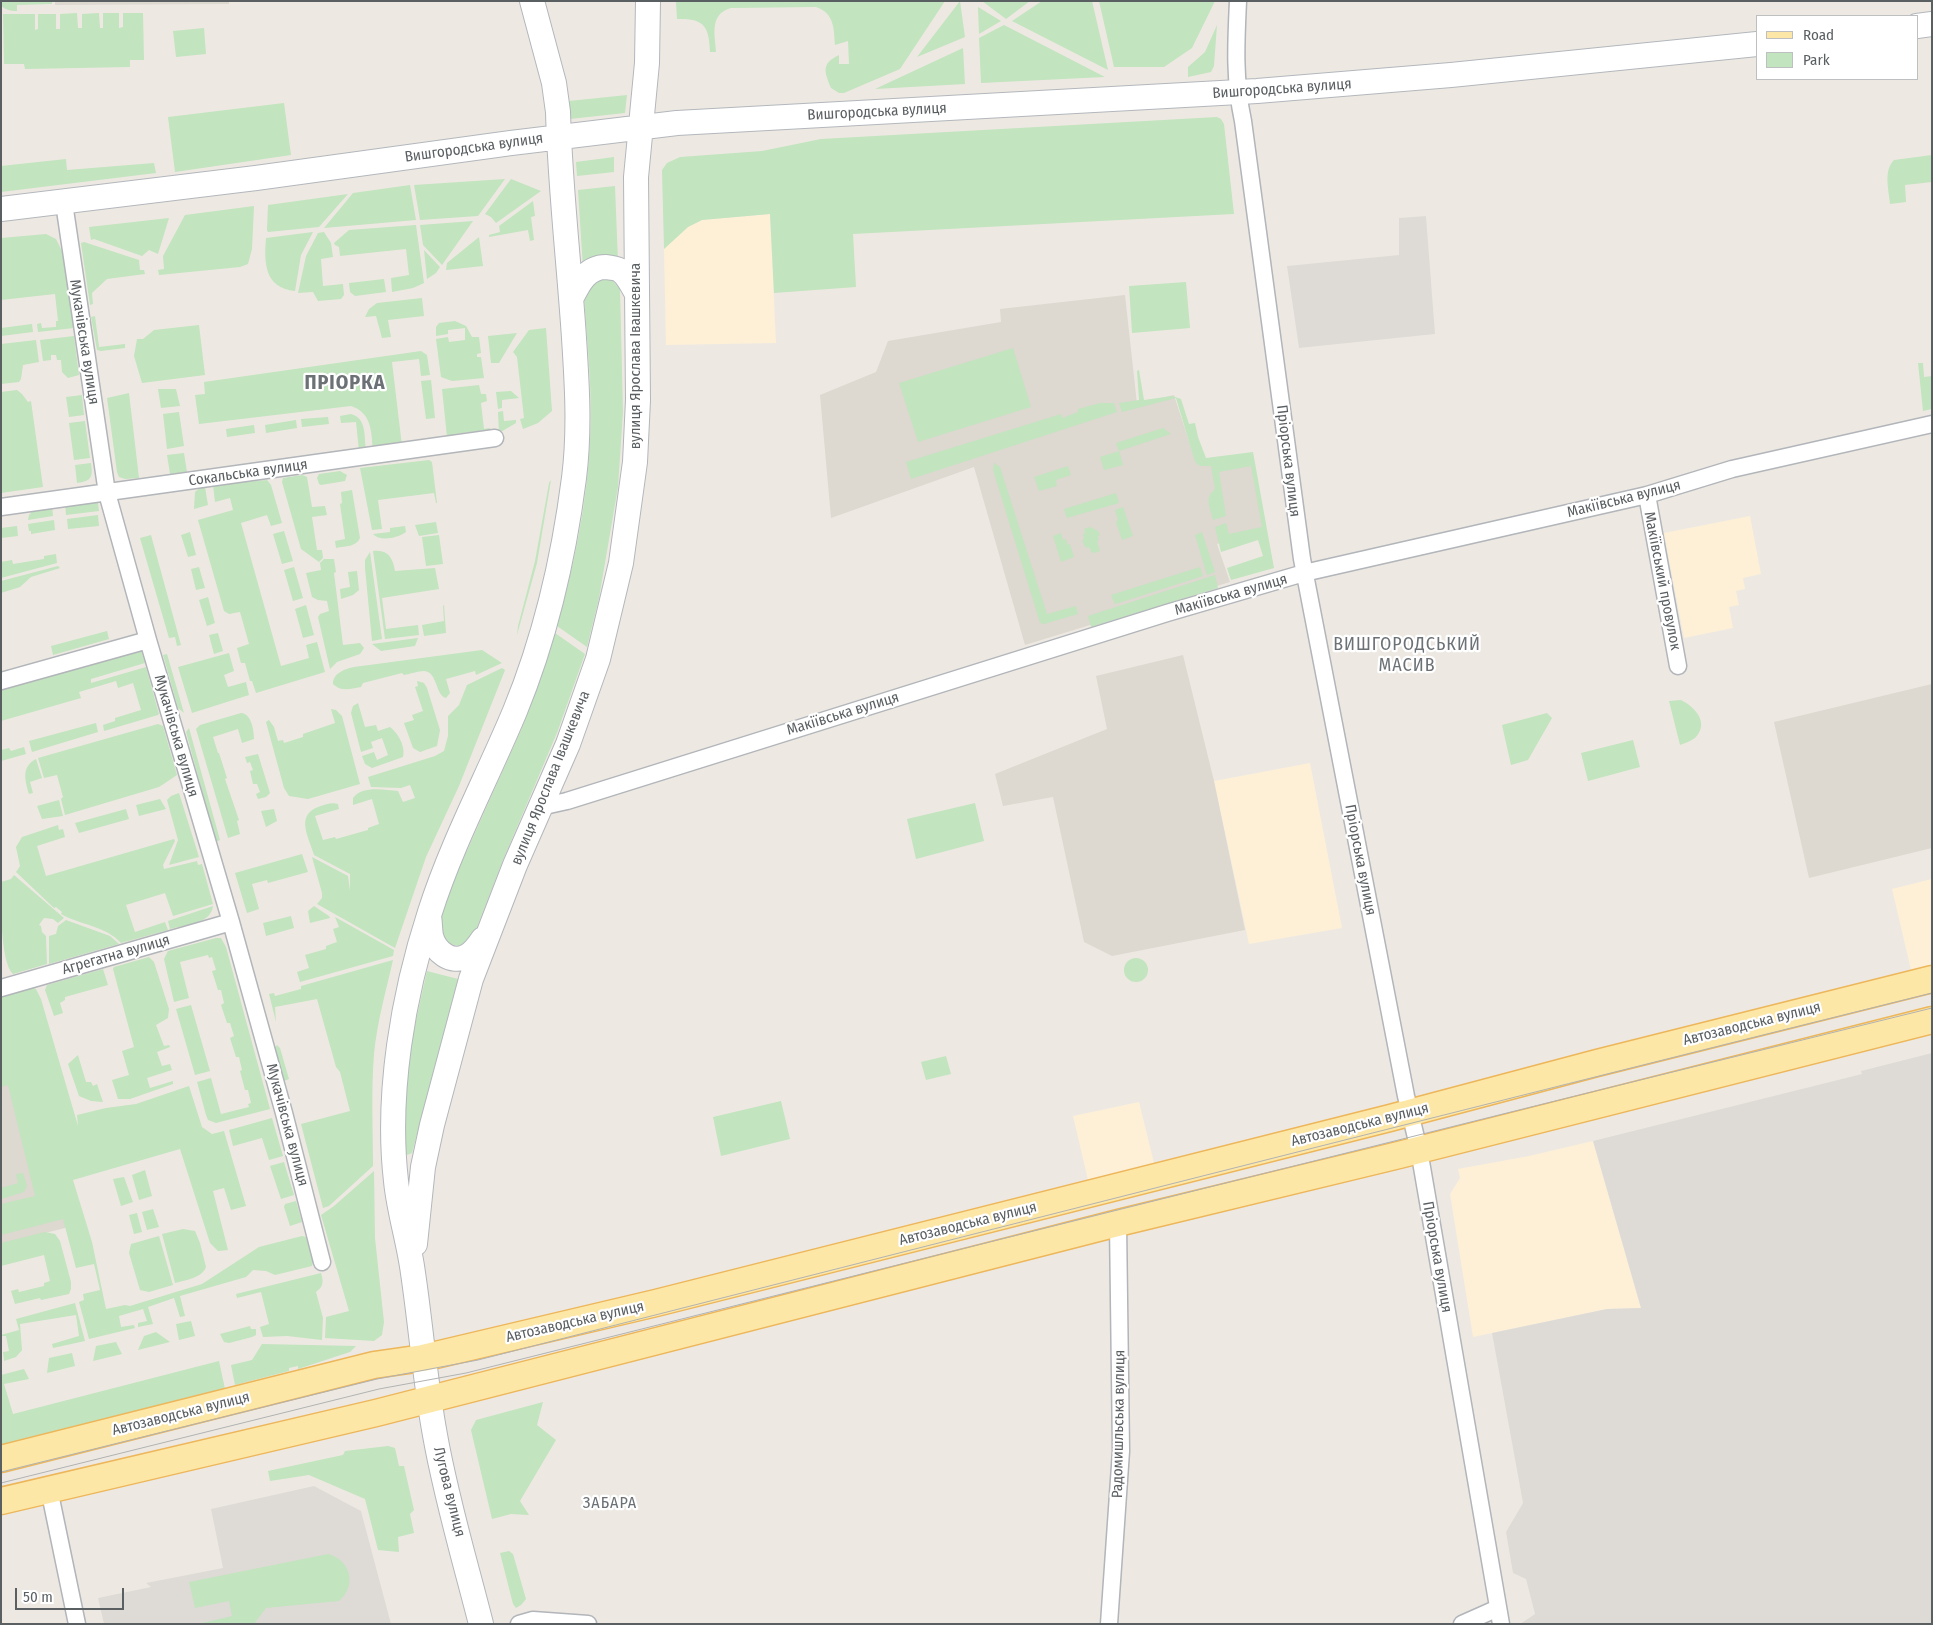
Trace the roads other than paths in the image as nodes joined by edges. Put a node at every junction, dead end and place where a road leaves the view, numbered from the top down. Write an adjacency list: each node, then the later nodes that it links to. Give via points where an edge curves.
1 (532, 1): 9 (main road, вулиця Ярослава Івашкевича, via 554,83)
2 (648, 1): 8 (main road, вулиця Ярослава Івашкевича)
3 (1238, 1): 7 (street, Пріорська вулиця)
4 (1932, 24): 5 (main road)
5 (1918, 26)
6 (1756, 44): 7 (main road, Вишгородська вулиця, via 1496,71)
7 (1237, 92): 8 (main road, Вишгородська вулиця, via 746,118); 19 (street, Пріорська вулиця)
8 (641, 127): 9 (main road, Вишгородська вулиця); 12 (main road, вулиця Ярослава Івашкевича, via 636,177)
9 (558, 137): 10 (main road, Вишгородська вулиця); 13 (main road, вулиця Ярослава Івашкевича)
10 (64, 203): 11 (main road, Вишгородська вулиця); 16 (street, Мукачівська вулиця)
11 (1, 209)
12 (637, 294): 13 (main road, via 621,271 601,268 590,271); 23 (main road, вулиця Ярослава Івашкевича, via 635,462 621,563 598,659 568,744)
13 (572, 297): 24 (main road, вулиця Ярослава Івашкевича, via 578,439 569,516 557,572 516,709 454,847)
14 (1932, 424): 17 (street, Макіївська вулиця, via 1732,469)
15 (495, 438): 16 (street, Сокальська вулиця)
16 (107, 493): 18 (street, Сокальська вулиця); 20 (street, Мукачівська вулиця)
17 (1647, 495): 19 (street, Макіївська вулиця); 21 (street, Макіївський провулок)
18 (1, 507)
19 (1304, 573): 23 (street, Макіївська вулиця); 30 (street, Пріорська вулиця)
20 (148, 640): 22 (street); 25 (street, Мукачівська вулиця)
21 (1678, 666)
22 (1, 681)
23 (540, 808): 26 (main road, вулиця Ярослава Івашкевича)
24 (429, 914): 26 (main road, via 431,936 443,955 459,959 469,956); 34 (main road, вулиця Ярослава Івашкевича, via 404,1019 394,1088 392,1140 396,1185)
25 (232, 922): 28 (street, Агрегатна вулиця); 33 (street, Мукачівська вулиця)
26 (486, 936): 34 (main road, вулиця Ярослава Івашкевича, via 470,980 432,1125 423,1167)
27 (1932, 979): 30 (main road, Автозаводська вулиця)
28 (1, 988)
29 (1932, 1020): 31 (main road)
30 (1410, 1112): 31 (street, Пріорська вулиця); 35 (main road, Автозаводська вулиця, via 656,1303)
31 (1419, 1150): 32 (main road); 40 (street, Пріорська вулиця)
32 (1118, 1223): 36 (main road); 45 (street, Радомишльська вулиця, via 1121,1451)
33 (322, 1262)
34 (413, 1270): 35 (main road, вулиця Ярослава Івашкевича)
35 (423, 1358): 36 (main road, Лугова вулиця); 37 (main road, Автозаводська вулиця, via 374,1365)
36 (429, 1398): 38 (main road); 42 (main road, Лугова вулиця, via 441,1462)
37 (1, 1459)
38 (49, 1489): 39 (main road); 41 (street)
39 (1, 1501)
40 (1499, 1616): 46 (street)
41 (77, 1624)
42 (482, 1624)
43 (519, 1624): 44 (street, via 533,1620)
44 (588, 1624)
45 (1109, 1624)
46 (1462, 1624)

